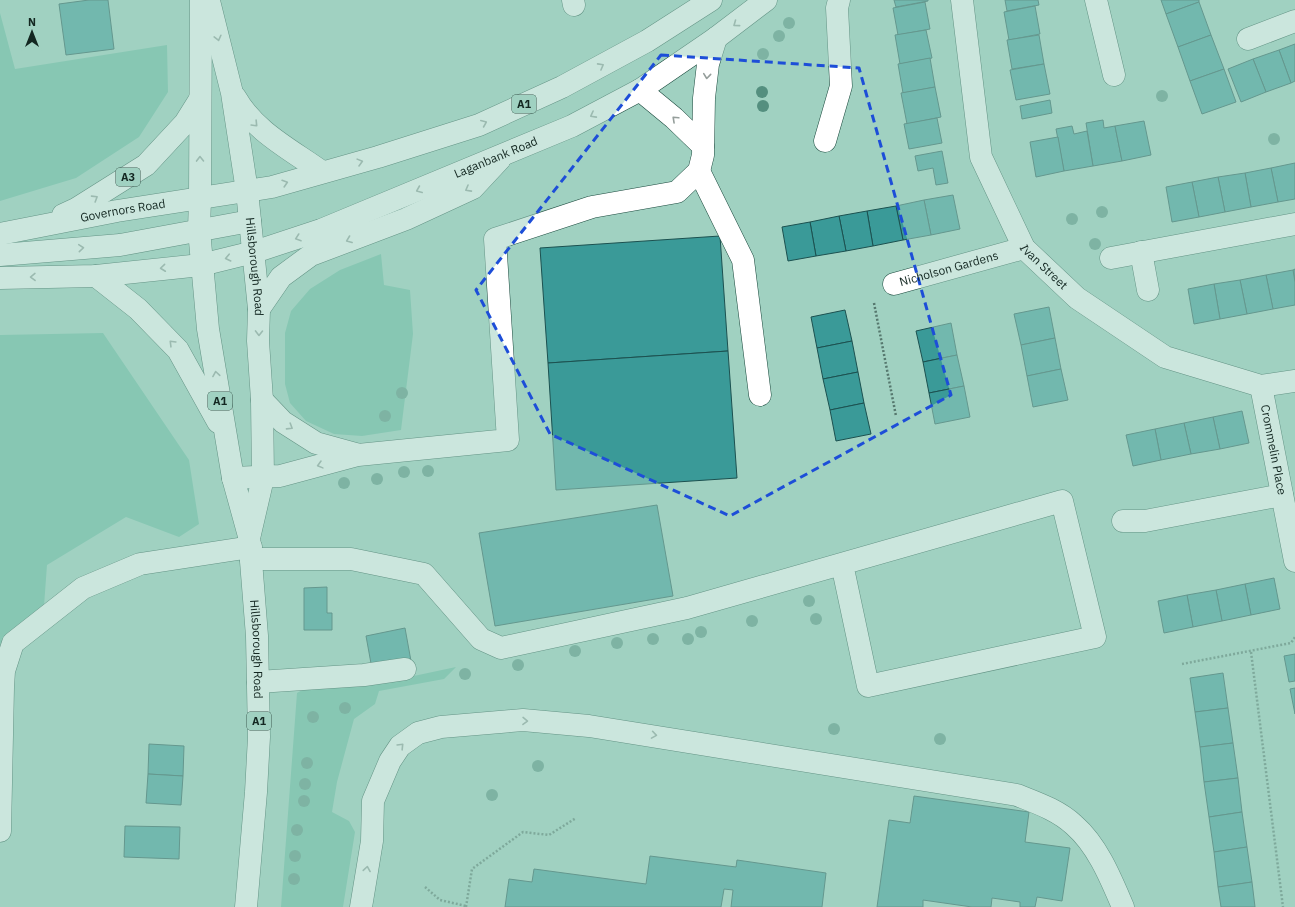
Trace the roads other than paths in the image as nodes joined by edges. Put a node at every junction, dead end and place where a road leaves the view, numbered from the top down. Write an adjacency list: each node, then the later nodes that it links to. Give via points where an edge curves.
1 (201, 0): 14 (main road, Hillsborough Road / A1)
2 (208, 0): 13 (main road, Hillsborough Road / A1, one-way to 13)
3 (711, 0): 19 (main road, A1, one-way to 3, via 479,125 569,84 647,41)
4 (766, 0): 9 (main road, Laganbank Road, one-way to 9)
5 (839, 0): 15 (main road, via 837,8 841,86)
6 (962, 0): 27 (main road, Ivan Street, via 981,157)
7 (1096, 0): 11 (main road)
8 (1295, 21): 10 (main road)
9 (716, 38): 12 (main road, Laganbank Road); 16 (main road, one-way to 16, via 707,71)
10 (1248, 39)
11 (1114, 75)
12 (640, 90): 16 (main road, one-way to 12); 17 (main road, Laganbank Road, one-way to 17, via 572,126)
13 (232, 93): 19 (main road, one-way to 19, via 243,112 262,131); 20 (main road, Hillsborough Road / A1)
14 (200, 99): 21 (main road, Hillsborough Road / A1, one-way to 14); 24 (main road, A3, one-way to 14, via 76,209 142,168 184,123)
15 (825, 141)
16 (703, 146): 18 (main road)
17 (506, 153): 28 (main road, Laganbank Road, one-way to 28, via 321,230); 37 (main road, one-way to 37, via 472,188 406,219 311,255 281,277)
18 (699, 171): 40 (main road, via 743,260); 43 (main road, via 677,192 592,207 495,239 508,440)
19 (322, 172): 20 (main road, A1, one-way to 19, via 272,187)
20 (247, 191): 21 (main road, Governors Road / A3); 22 (main road, Hillsborough Road / A1)
21 (200, 198): 24 (main road, Governors Road / A3, via 117,211); 25 (main road, Hillsborough Road / A1)
22 (250, 221): 25 (main road); 28 (main road, Hillsborough Road / A1)
23 (1295, 224): 29 (main road)
24 (35, 228): 26 (main road, Governors Road / A3)
25 (199, 230): 30 (main road, one-way to 25, via 120,245); 32 (main road, Hillsborough Road / A1)
26 (0, 234)
27 (1024, 248): 35 (main road, Nicholson Gardens); 39 (main road, Ivan Street, via 1077,298 1165,357)
28 (254, 252): 32 (main road, Laganbank Road, one-way to 32); 37 (main road, Hillsborough Road / A1)
29 (1141, 252): 31 (main road); 36 (main road)
30 (0, 255)
31 (1111, 258)
32 (201, 265): 33 (main road, one-way to 33); 42 (main road, Hillsborough Road / A1, one-way to 32, via 208,329)
33 (96, 276): 34 (main road, one-way to 34); 42 (main road, one-way to 33, via 178,350 138,309)
34 (0, 278)
35 (894, 284)
36 (1148, 290)
37 (259, 309): 41 (main road, Hillsborough Road / A1, one-way to 41, via 258,341)
38 (1295, 380): 39 (main road, Ivan Street)
39 (1261, 386): 46 (main road, Crommelin Place)
40 (760, 395)
41 (262, 400): 43 (main road, one-way to 43, via 283,422 316,443); 45 (main road, Hillsborough Road / A1)
42 (226, 437): 44 (main road, Hillsborough Road / A1)
43 (358, 455): 45 (main road, one-way to 45, via 280,476)
44 (232, 478): 45 (main road); 48 (main road, Hillsborough Road / A1)
45 (262, 478): 48 (main road, Hillsborough Road / A1)
46 (1282, 495): 47 (main road, via 1145,521); 49 (main road, Crommelin Place)
47 (1123, 521)
48 (250, 547): 50 (main road, via 351,559 424,574 481,639 501,648 687,608); 52 (main road, Hillsborough Road / A1); 53 (main road, via 140,564 83,588 14,643 4,671)
49 (1295, 561)
50 (842, 564): 50 (main road, via 1062,501 1094,637 868,686)
51 (405, 669): 52 (main road, via 364,675)
52 (258, 682): 54 (main road, Hillsborough Road / A1, via 256,792)
53 (0, 831)
54 (246, 907)
55 (361, 907): 56 (main road, one-way to 56, via 372,841 373,801 390,761 400,746 418,733 441,727 523,720 659,736 1017,795 1050,809 1074,825 1095,850)
56 (1123, 907)

